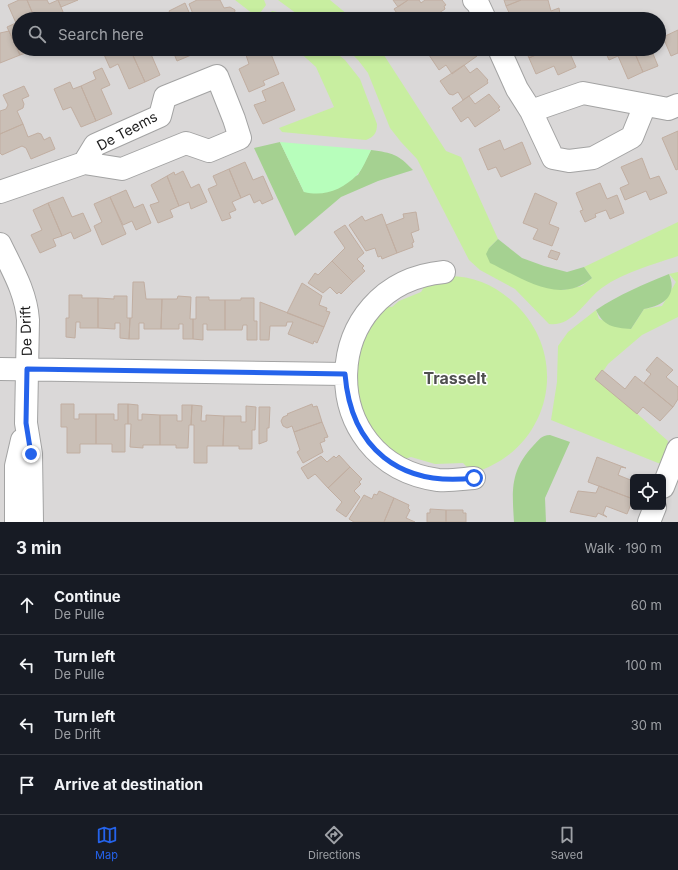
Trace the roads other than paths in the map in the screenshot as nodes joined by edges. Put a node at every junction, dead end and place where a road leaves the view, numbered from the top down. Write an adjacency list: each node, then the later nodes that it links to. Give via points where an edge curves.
1 (474, 0): 2 (street)
2 (482, 12)
3 (502, 56): 6 (street, via 517,89)
4 (645, 105): 5 (street, via 668,109); 6 (street, via 583,93); 6 (street, via 632,137 593,158 569,161 553,158)
5 (678, 105)
6 (531, 111)
7 (84, 163): 7 (street, De Teems, via 122,169 186,143 209,151 240,138 217,76 165,97 160,116 95,145); 8 (street, De Teems)
8 (0, 192)
9 (0, 244): 12 (street, De Drift, via 27,305)
10 (444, 272): 13 (street, via 412,279 379,299 360,323 353,337)
11 (0, 369): 12 (street)
12 (27, 369): 13 (street); 14 (street, De Drift)
13 (345, 374): 16 (street, via 348,397 358,426 383,456 395,465 424,477 439,480)
14 (26, 423): 19 (street, De Drift, via 16,466); 20 (street, De Drift, via 31,454)
15 (678, 449): 17 (street)
16 (474, 478)
17 (666, 479)
18 (654, 510): 21 (street)
19 (16, 522)
20 (32, 522)
21 (649, 522)

